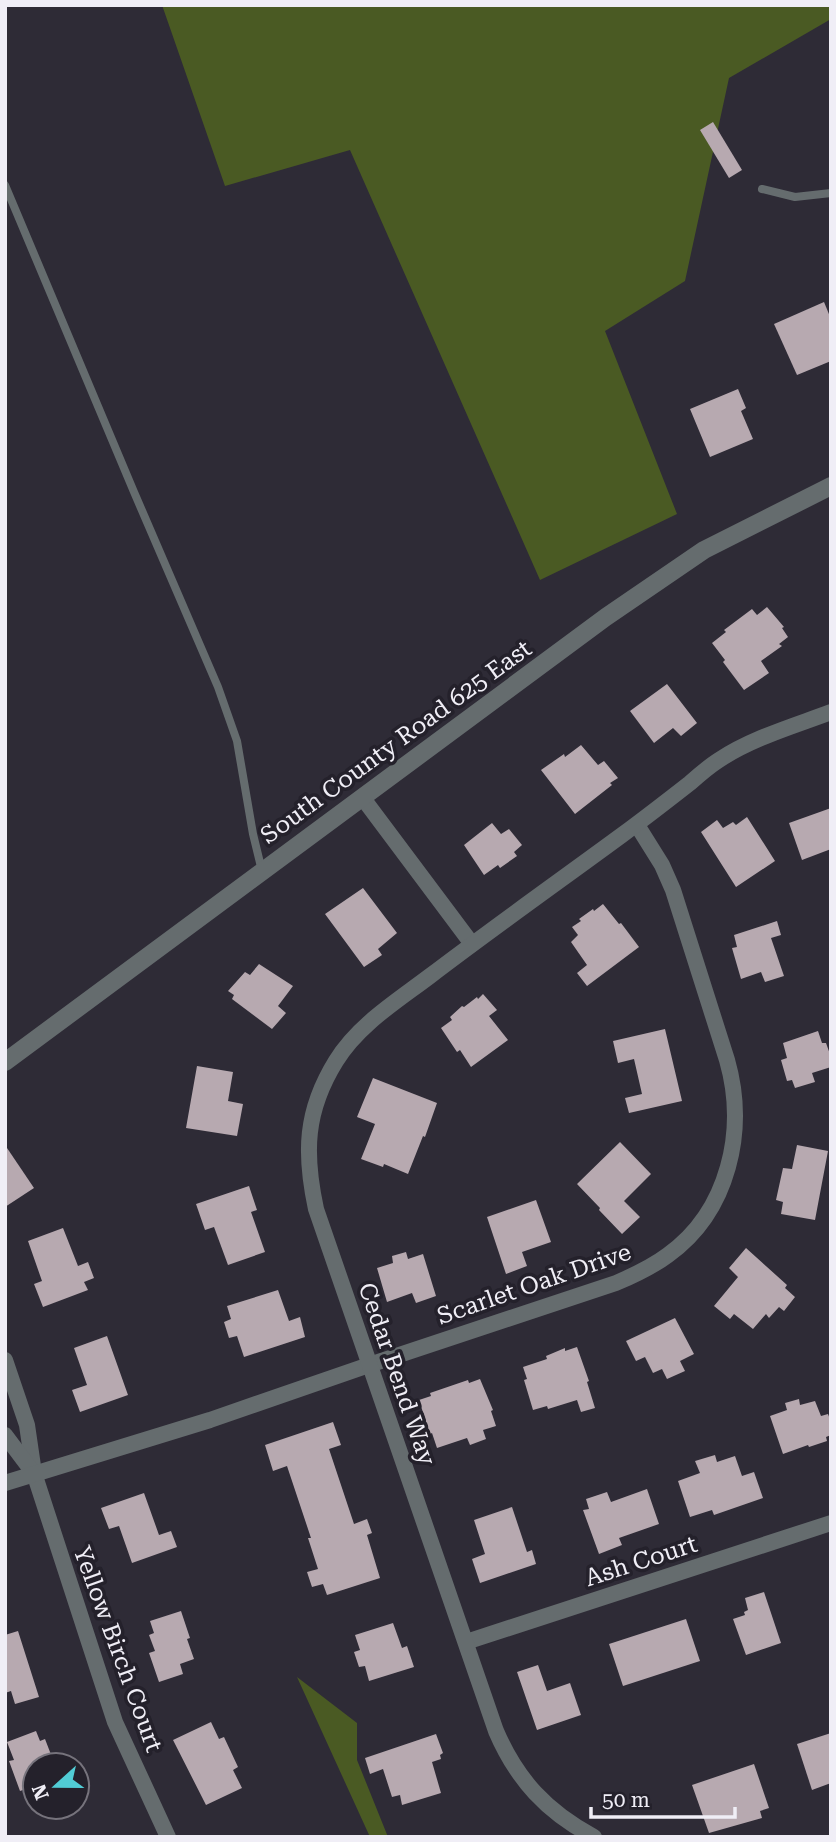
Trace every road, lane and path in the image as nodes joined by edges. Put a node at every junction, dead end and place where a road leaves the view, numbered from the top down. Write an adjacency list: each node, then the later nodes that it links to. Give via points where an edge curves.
1 (5, 185): 8 (lane, via 218,687 237,741)
2 (762, 189): 3 (lane, via 795,197)
3 (831, 193)
4 (831, 486): 6 (street, South County Road 625 East, via 704,550)
5 (831, 712): 7 (street, Cedar Bend Way, via 719,760)
6 (362, 797): 8 (street, South County Road 625 East); 9 (street)
7 (636, 825): 9 (street, Cedar Bend Way); 12 (street, Scarlet Oak Drive, via 673,890 732,1075 735,1136 718,1195 681,1244 645,1271)
8 (262, 871): 10 (street, South County Road 625 East)
9 (472, 944): 12 (street, Cedar Bend Way, via 357,1034 322,1086 312,1116 309,1178 316,1209)
10 (5, 1062)
11 (5, 1360): 14 (street, Yellow Birch Court, via 27,1425)
12 (369, 1365): 14 (street, Scarlet Oak Drive, via 210,1420); 17 (street, Cedar Bend Way)
13 (5, 1435): 14 (street, Yellow Birch Court)
14 (34, 1473): 15 (street, Scarlet Oak Drive); 18 (street, Yellow Birch Court, via 115,1722)
15 (5, 1483)
16 (831, 1523): 17 (street, Ash Court)
17 (466, 1642): 19 (street, Cedar Bend Way, via 496,1731 518,1774 557,1813)
18 (168, 1837)
19 (594, 1837)

